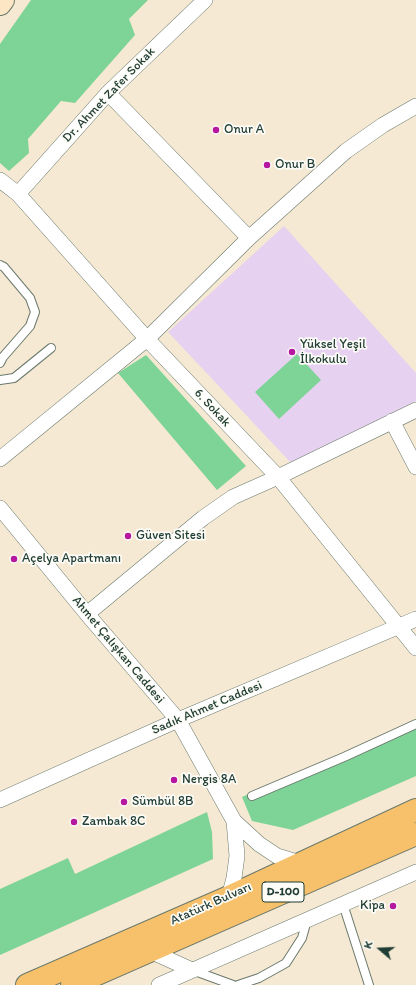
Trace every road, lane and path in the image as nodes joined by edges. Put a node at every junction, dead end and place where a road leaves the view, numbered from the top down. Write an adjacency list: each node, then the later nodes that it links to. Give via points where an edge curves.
1 (3, 0): 3 (main road)
2 (205, 0): 4 (street, Dr. Ahmet Zafer Sokak)
3 (0, 4)
4 (108, 93): 7 (street, Dr. Ahmet Zafer Sokak); 8 (street)
5 (416, 106): 8 (street, via 346,151)
6 (0, 180): 7 (street, 6. Sokak)
7 (18, 194): 10 (street, 6. Sokak)
8 (249, 238): 10 (street)
9 (0, 265): 12 (lane, via 30,298 35,312 30,326)
10 (147, 339): 16 (street); 18 (street, 6. Sokak)
11 (51, 348): 13 (lane, via 14,378)
12 (0, 363)
13 (0, 380)
14 (416, 410): 15 (street)
15 (392, 421): 17 (street); 18 (street)
16 (0, 459)
17 (416, 467)
18 (278, 477): 20 (street, via 233,497 203,518); 22 (street, 6. Sokak)
19 (0, 508): 20 (street, Ahmet Çalışkan Caddesi)
20 (87, 614): 24 (street, Ahmet Çalışkan Caddesi)
21 (416, 619): 22 (street, Sadık Ahmet Caddesi)
22 (400, 626): 23 (street, 6. Sokak); 24 (street, Sadık Ahmet Caddesi)
23 (416, 648)
24 (178, 720): 27 (street, Sadık Ahmet Caddesi); 29 (street, Ahmet Çalışkan Caddesi)
25 (416, 724): 26 (lane)
26 (252, 796)
27 (0, 800)
28 (416, 810): 31 (main road, Atatürk Bulvarı / D-100)
29 (234, 821): 31 (street, via 265,848 278,856); 33 (street, via 237,856)
30 (416, 834): 36 (main road, Atatürk Bulvarı / D-100)
31 (300, 863): 33 (main road, Atatürk Bulvarı / D-100)
32 (416, 872): 34 (street)
33 (229, 897): 38 (main road, Atatürk Bulvarı / D-100)
34 (343, 904): 35 (street); 43 (lane)
35 (307, 920): 37 (street); 42 (lane, via 302,938 286,963 259,978)
36 (150, 951): 37 (street); 39 (main road, Atatürk Bulvarı / D-100)
37 (192, 970): 40 (street); 41 (lane)
38 (27, 985)
39 (72, 985)
40 (159, 985)
41 (233, 985)
42 (238, 985)
43 (369, 985)

